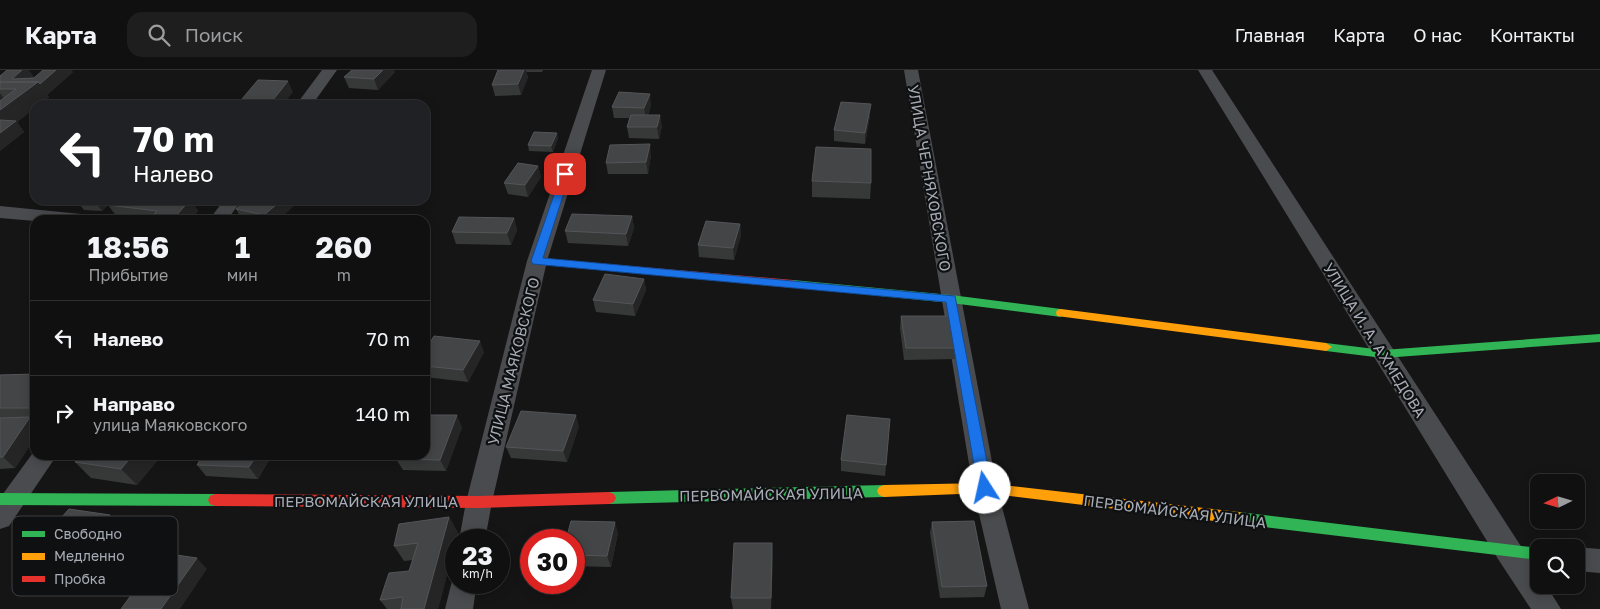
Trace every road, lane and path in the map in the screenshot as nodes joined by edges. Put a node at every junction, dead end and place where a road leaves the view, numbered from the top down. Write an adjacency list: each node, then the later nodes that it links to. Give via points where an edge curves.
1 (330, 70): 5 (street)
2 (599, 70): 8 (street, УЛИЦА МАЯКОВСКОГО)
3 (911, 70): 9 (street, УЛИЦА ЧЕРНЯХОВСКОГО)
4 (1205, 70): 11 (street, УЛИЦА И. А. АХМЕДОВА)
5 (308, 100)
6 (0, 212): 7 (street)
7 (30, 215)
8 (537, 261): 9 (street); 14 (street, УЛИЦА МАЯКОВСКОГО)
9 (951, 299): 11 (street); 13 (street, УЛИЦА ЧЕРНЯХОВСКОГО)
10 (1600, 338): 11 (street)
11 (1383, 354): 17 (street, УЛИЦА И. А. АХМЕДОВА)
12 (41, 460): 15 (street)
13 (985, 488): 14 (street, ПЕРВОМАЙСКАЯ УЛИЦА); 17 (street, ПЕРВОМАЙСКАЯ УЛИЦА); 23 (street, УЛИЦА ЧЕРНЯХОВСКОГО)
14 (479, 502): 15 (street, ПЕРВОМАЙСКАЯ УЛИЦА); 16 (street, УЛИЦА МАЯКОВСКОГО)
15 (4, 506)
16 (474, 529)
17 (1507, 551): 18 (street, ПЕРВОМАЙСКАЯ УЛИЦА); 24 (street, УЛИЦА И. А. АХМЕДОВА)
18 (1530, 553)
19 (1585, 560): 20 (street)
20 (1600, 561)
21 (462, 594): 22 (street)
22 (459, 609)
23 (1015, 609)
24 (1547, 609)

